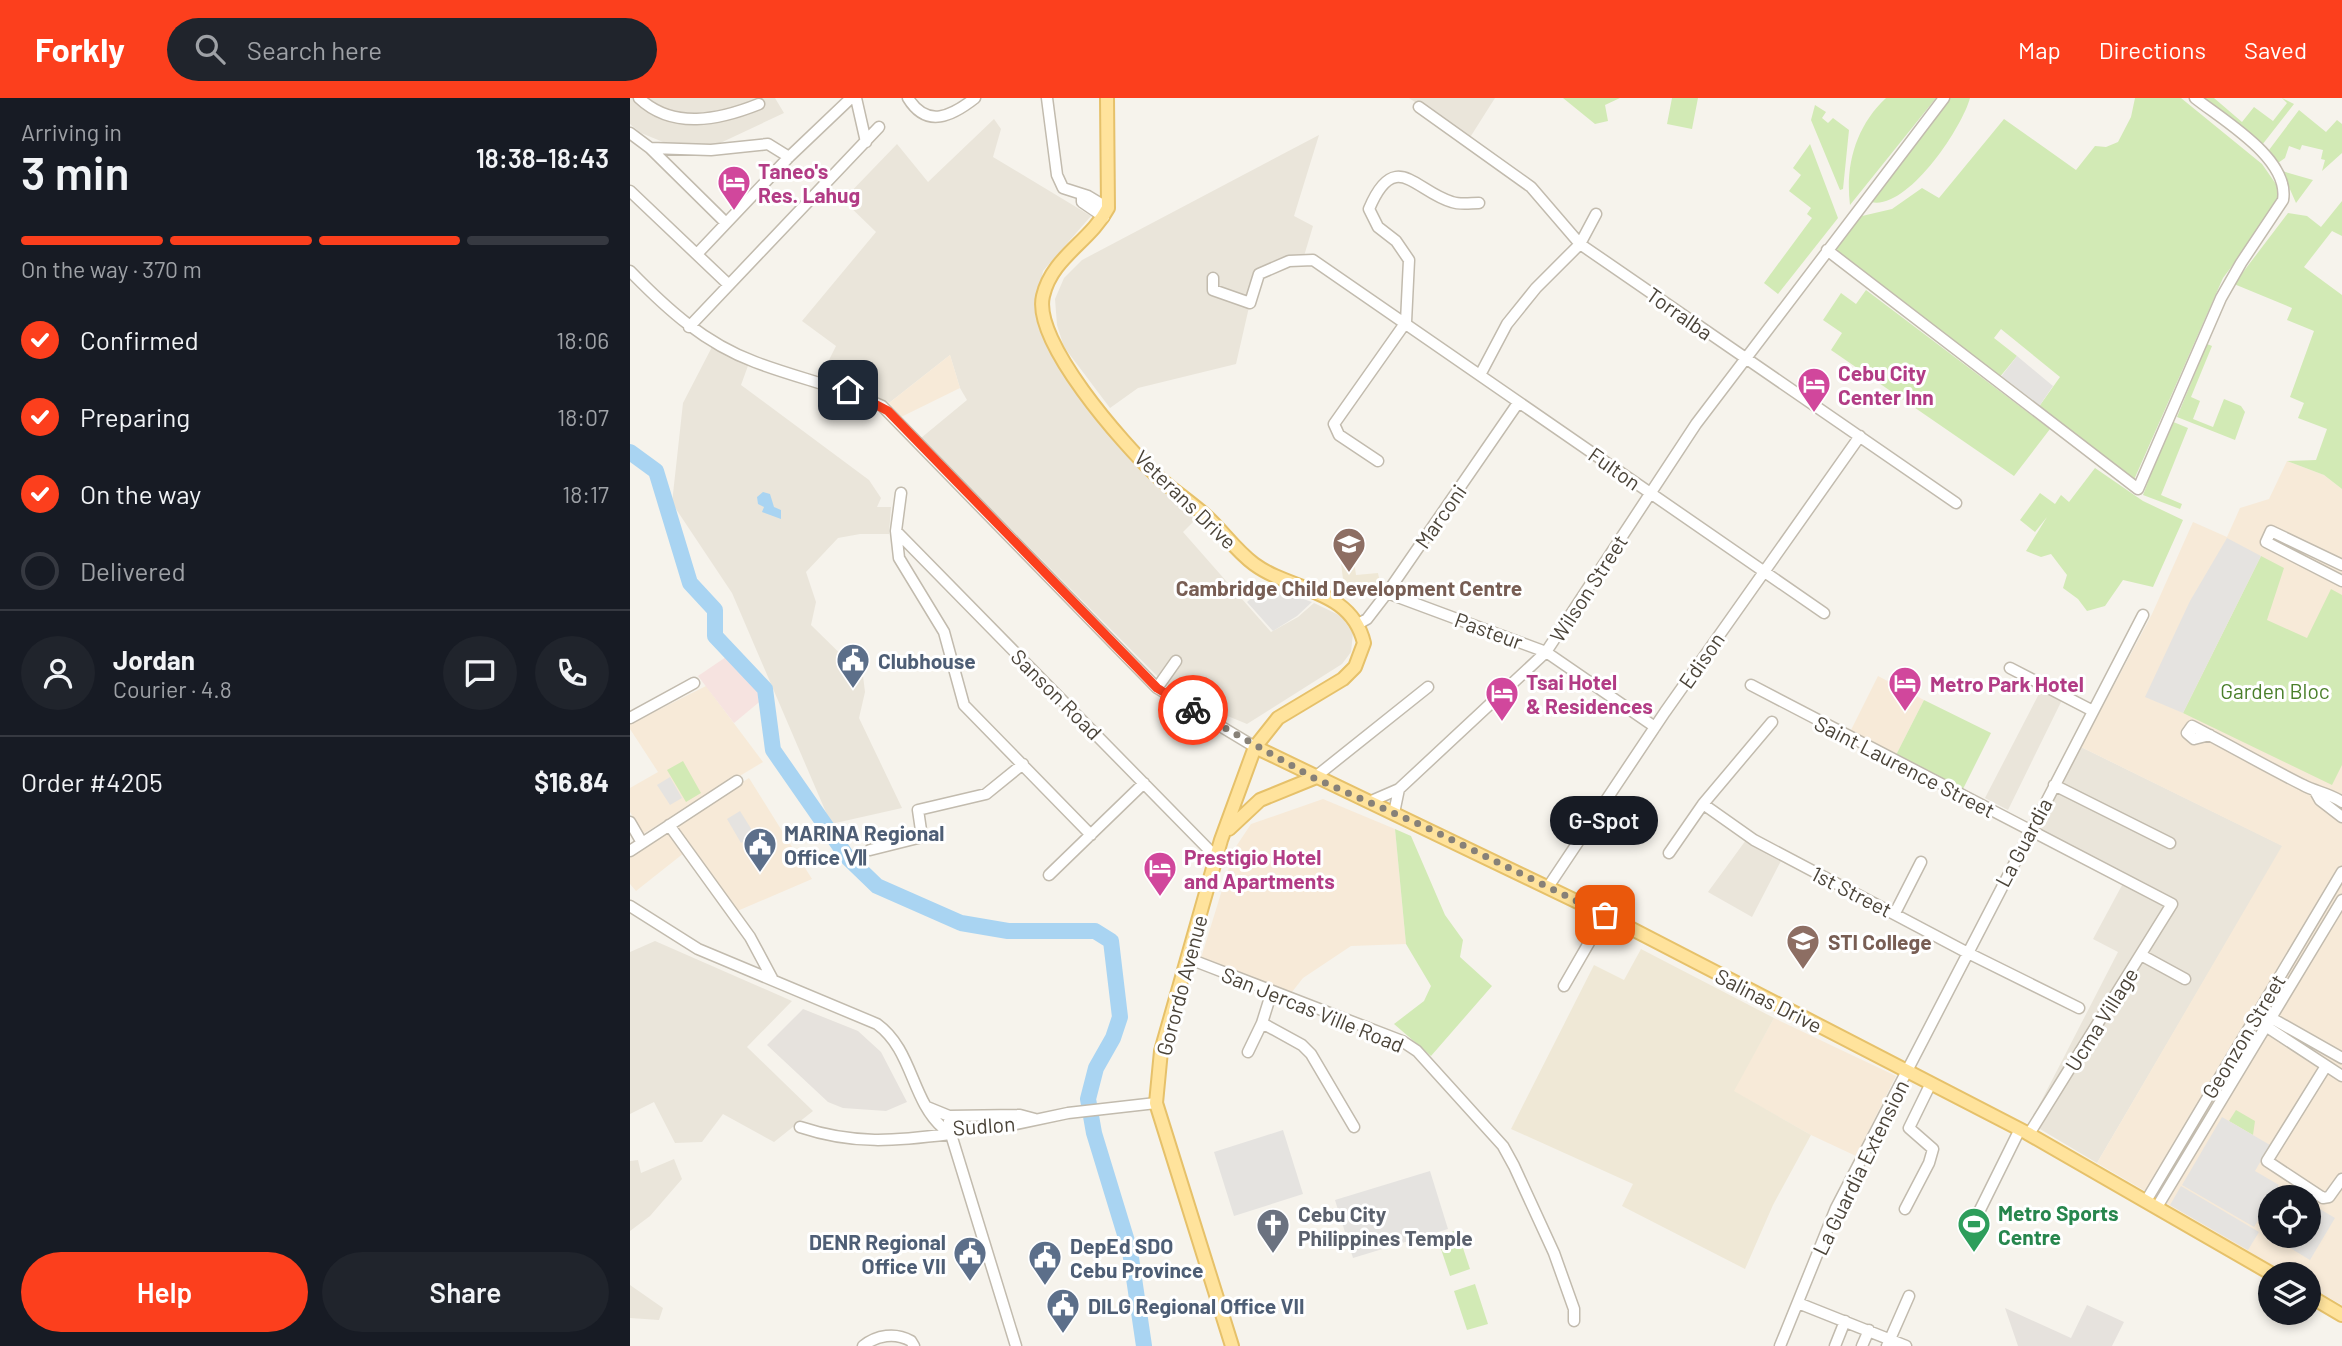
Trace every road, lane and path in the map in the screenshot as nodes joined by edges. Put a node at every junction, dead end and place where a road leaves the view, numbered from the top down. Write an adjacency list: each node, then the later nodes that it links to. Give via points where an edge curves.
1 (854, 98): 13 (street); 15 (street)
2 (908, 98): 3 (street, via 916,111 936,118 953,114)
3 (975, 98)
4 (1047, 98): 18 (street, via 1057,175 1063,188)
5 (1107, 98): 18 (main road)
6 (1944, 98): 22 (street, Wilson Street)
7 (2195, 98): 22 (street, via 2264,152 2284,182 2283,200 2221,298 2138,489)
8 (645, 100): 9 (street, via 661,114 688,120 719,117)
9 (759, 104)
10 (1419, 107): 21 (street, Torralba, via 1531,187)
11 (879, 127): 13 (street)
12 (630, 133): 14 (street)
13 (866, 142): 26 (street)
14 (650, 148): 15 (street, via 711,150 768,144); 20 (street)
15 (789, 157): 20 (street)
16 (630, 191): 23 (street)
17 (1479, 204): 27 (street, via 1454,203 1398,176 1372,200 1372,220 1409,260)
18 (1106, 213): 46 (main road, Veterans Drive, via 1055,266 1046,282 1042,316 1055,351 1155,475 1206,515 1251,562 1268,574 1336,601)
19 (1596, 214): 21 (street)
20 (726, 223): 23 (street)
21 (1580, 244): 29 (street, Torralba); 30 (street, via 1507,324)
22 (1826, 250): 29 (street, Wilson Street)
23 (697, 254): 26 (street)
24 (630, 271): 28 (street)
25 (1213, 278): 27 (street, Fulton, via 1213,290 1250,303 1259,274 1289,261 1313,260)
26 (729, 285): 28 (street)
27 (1406, 321): 30 (street, Fulton); 33 (street, via 1334,421 1339,435)
28 (689, 327): 53 (street, via 754,362 848,390 882,406)
29 (1744, 358): 32 (street, Torralba); 35 (street, Wilson Street)
30 (1480, 375): 31 (street, Fulton)
31 (1518, 403): 35 (street, Fulton); 43 (street, Marconi)
32 (1860, 436): 36 (street, Torralba); 41 (street, Edison)
33 (1378, 461)
34 (901, 493): 37 (street)
35 (1651, 493): 41 (street, Fulton); 47 (street, Wilson Street)
36 (1956, 503)
37 (896, 531): 60 (street, via 899,558 944,632 964,705); 63 (street, Sanson Road)
38 (2291, 540): 39 (street); 39 (street, via 2271,531 2266,542); 40 (street)
39 (2285, 552): 42 (street)
40 (2342, 565)
41 (1764, 572): 44 (street, Fulton); 57 (street, Edison)
42 (2342, 580)
43 (1387, 593): 46 (street, Marconi); 47 (street, Pasteur)
44 (1824, 613)
45 (2143, 615): 54 (street, La Guardia)
46 (1358, 624): 59 (main road, via 1364,643 1355,667 1278,718)
47 (1546, 652): 57 (street, Pasteur); 65 (street, Wilson Street)
48 (1176, 661): 53 (street)
49 (2010, 668): 54 (street)
50 (694, 683): 55 (street)
51 (1751, 685): 74 (street, Saint Laurence Street)
52 (1428, 687): 61 (street)
53 (1157, 688): 59 (street)
54 (2093, 711): 64 (street, La Guardia)
55 (630, 718)
56 (1772, 722): 69 (street)
57 (1655, 727): 86 (street, Edison)
58 (2210, 735): 66 (street)
59 (1255, 747): 61 (main road, Salinas Drive); 76 (main road, Gorordo Avenue)
60 (1023, 764): 75 (street); 79 (street, via 986,794 918,810 922,837)
61 (1314, 778): 67 (main road, Salinas Drive); 76 (main road, via 1255,804)
62 (737, 781): 73 (street)
63 (1144, 783): 75 (street); 82 (street, Sanson Road)
64 (2054, 785): 74 (street, La Guardia); 78 (street)
65 (1399, 789): 67 (street, Wilson Street); 70 (street)
66 (2315, 791): 68 (street, via 2325,791); 71 (street)
67 (1369, 802): 70 (main road, Salinas Drive)
68 (2342, 802)
69 (1703, 804): 81 (street); 90 (street, 1st Street, via 1754,840)
70 (1394, 813): 86 (main road, Salinas Drive)
71 (2342, 817)
72 (630, 822): 77 (street)
73 (669, 825): 77 (street); 95 (street, via 750,937)
74 (2029, 829): 88 (street, Saint Laurence Street); 92 (street, La Guardia)
75 (1091, 835): 85 (street)
76 (1222, 840): 82 (main road, Gorordo Avenue)
77 (640, 841): 80 (street)
78 (2170, 843)
79 (870, 850)
80 (630, 851)
81 (1669, 853)
82 (1217, 858): 94 (main road, Gorordo Avenue)
83 (1921, 862): 90 (street)
84 (2342, 872): 100 (street, Geonzon Street)
85 (1049, 875)
86 (1548, 887): 91 (main road, Salinas Drive)
87 (2342, 900): 101 (street, Geonzon Street)
88 (2172, 904): 93 (street, Ucma Village)
89 (630, 906): 95 (street, via 698,948)
90 (1895, 913): 92 (street, 1st Street)
91 (1605, 915): 97 (street); 107 (main road, Salinas Drive)
92 (1966, 953): 99 (street, 1st Street); 107 (street, La Guardia)
93 (2141, 955): 96 (street); 117 (street, Ucma Village)
94 (1187, 958): 98 (street, San Jercas Ville Road); 110 (main road, Gorordo Avenue, via 1161,1051)
95 (772, 978): 111 (street, via 867,1017 885,1030 900,1046)
96 (2185, 979)
97 (1564, 986)
98 (1272, 990): 102 (street); 127 (street, San Jercas Ville Road, via 1417,1051 1505,1150 1554,1253)
99 (2079, 1008)
100 (2255, 1014): 101 (street); 103 (street); 119 (street, Geonzon Street)
101 (2272, 1015): 103 (street, Geonzon Street); 105 (street)
102 (1262, 1023): 104 (street); 115 (street, via 1311,1054)
103 (2264, 1028): 106 (street); 119 (street, Geonzon Street)
104 (1248, 1052)
105 (2342, 1058)
106 (2326, 1066): 108 (street); 118 (street, via 2267,1161 2323,1198 2329,1197)
107 (1908, 1071): 109 (main road, Salinas Drive); 124 (street, La Guardia Extension, via 1836,1208)
108 (2342, 1076)
109 (1931, 1083): 117 (main road, Salinas Drive); 120 (street, via 1909,1128 1930,1145 1932,1156)
110 (1156, 1103): 113 (street, Sudlon); 134 (main road, Gorordo Avenue)
111 (927, 1107): 112 (street, Sudlon); 116 (street, Sudlon, via 931,1118)
112 (948, 1116): 113 (street, Sudlon); 116 (street)
113 (1035, 1119): 116 (street, Sudlon, via 998,1128)
114 (800, 1127): 116 (street, via 865,1142)
115 (1354, 1127)
116 (949, 1131): 133 (street)
117 (2025, 1132): 119 (main road, Salinas Drive); 121 (street, Ucma Village)
118 (2342, 1178)
119 (2151, 1204): 122 (main road, Salinas Drive)
120 (1905, 1209)
121 (1971, 1228)
122 (2258, 1266)
123 (1909, 1296): 130 (street)
124 (1798, 1303): 128 (street); 135 (street, La Guardia Extension)
125 (2321, 1303): 126 (main road)
126 (2342, 1315)
127 (1574, 1321)
128 (1845, 1321): 129 (street); 136 (street)
129 (1868, 1330): 130 (street); 137 (street)
130 (1889, 1342): 138 (street)
131 (863, 1346): 132 (street, via 871,1339 897,1335)
132 (914, 1346)
133 (1016, 1346)
134 (1232, 1346)
135 (1780, 1346)
136 (1835, 1346)
137 (1862, 1346)
138 (1906, 1346)

